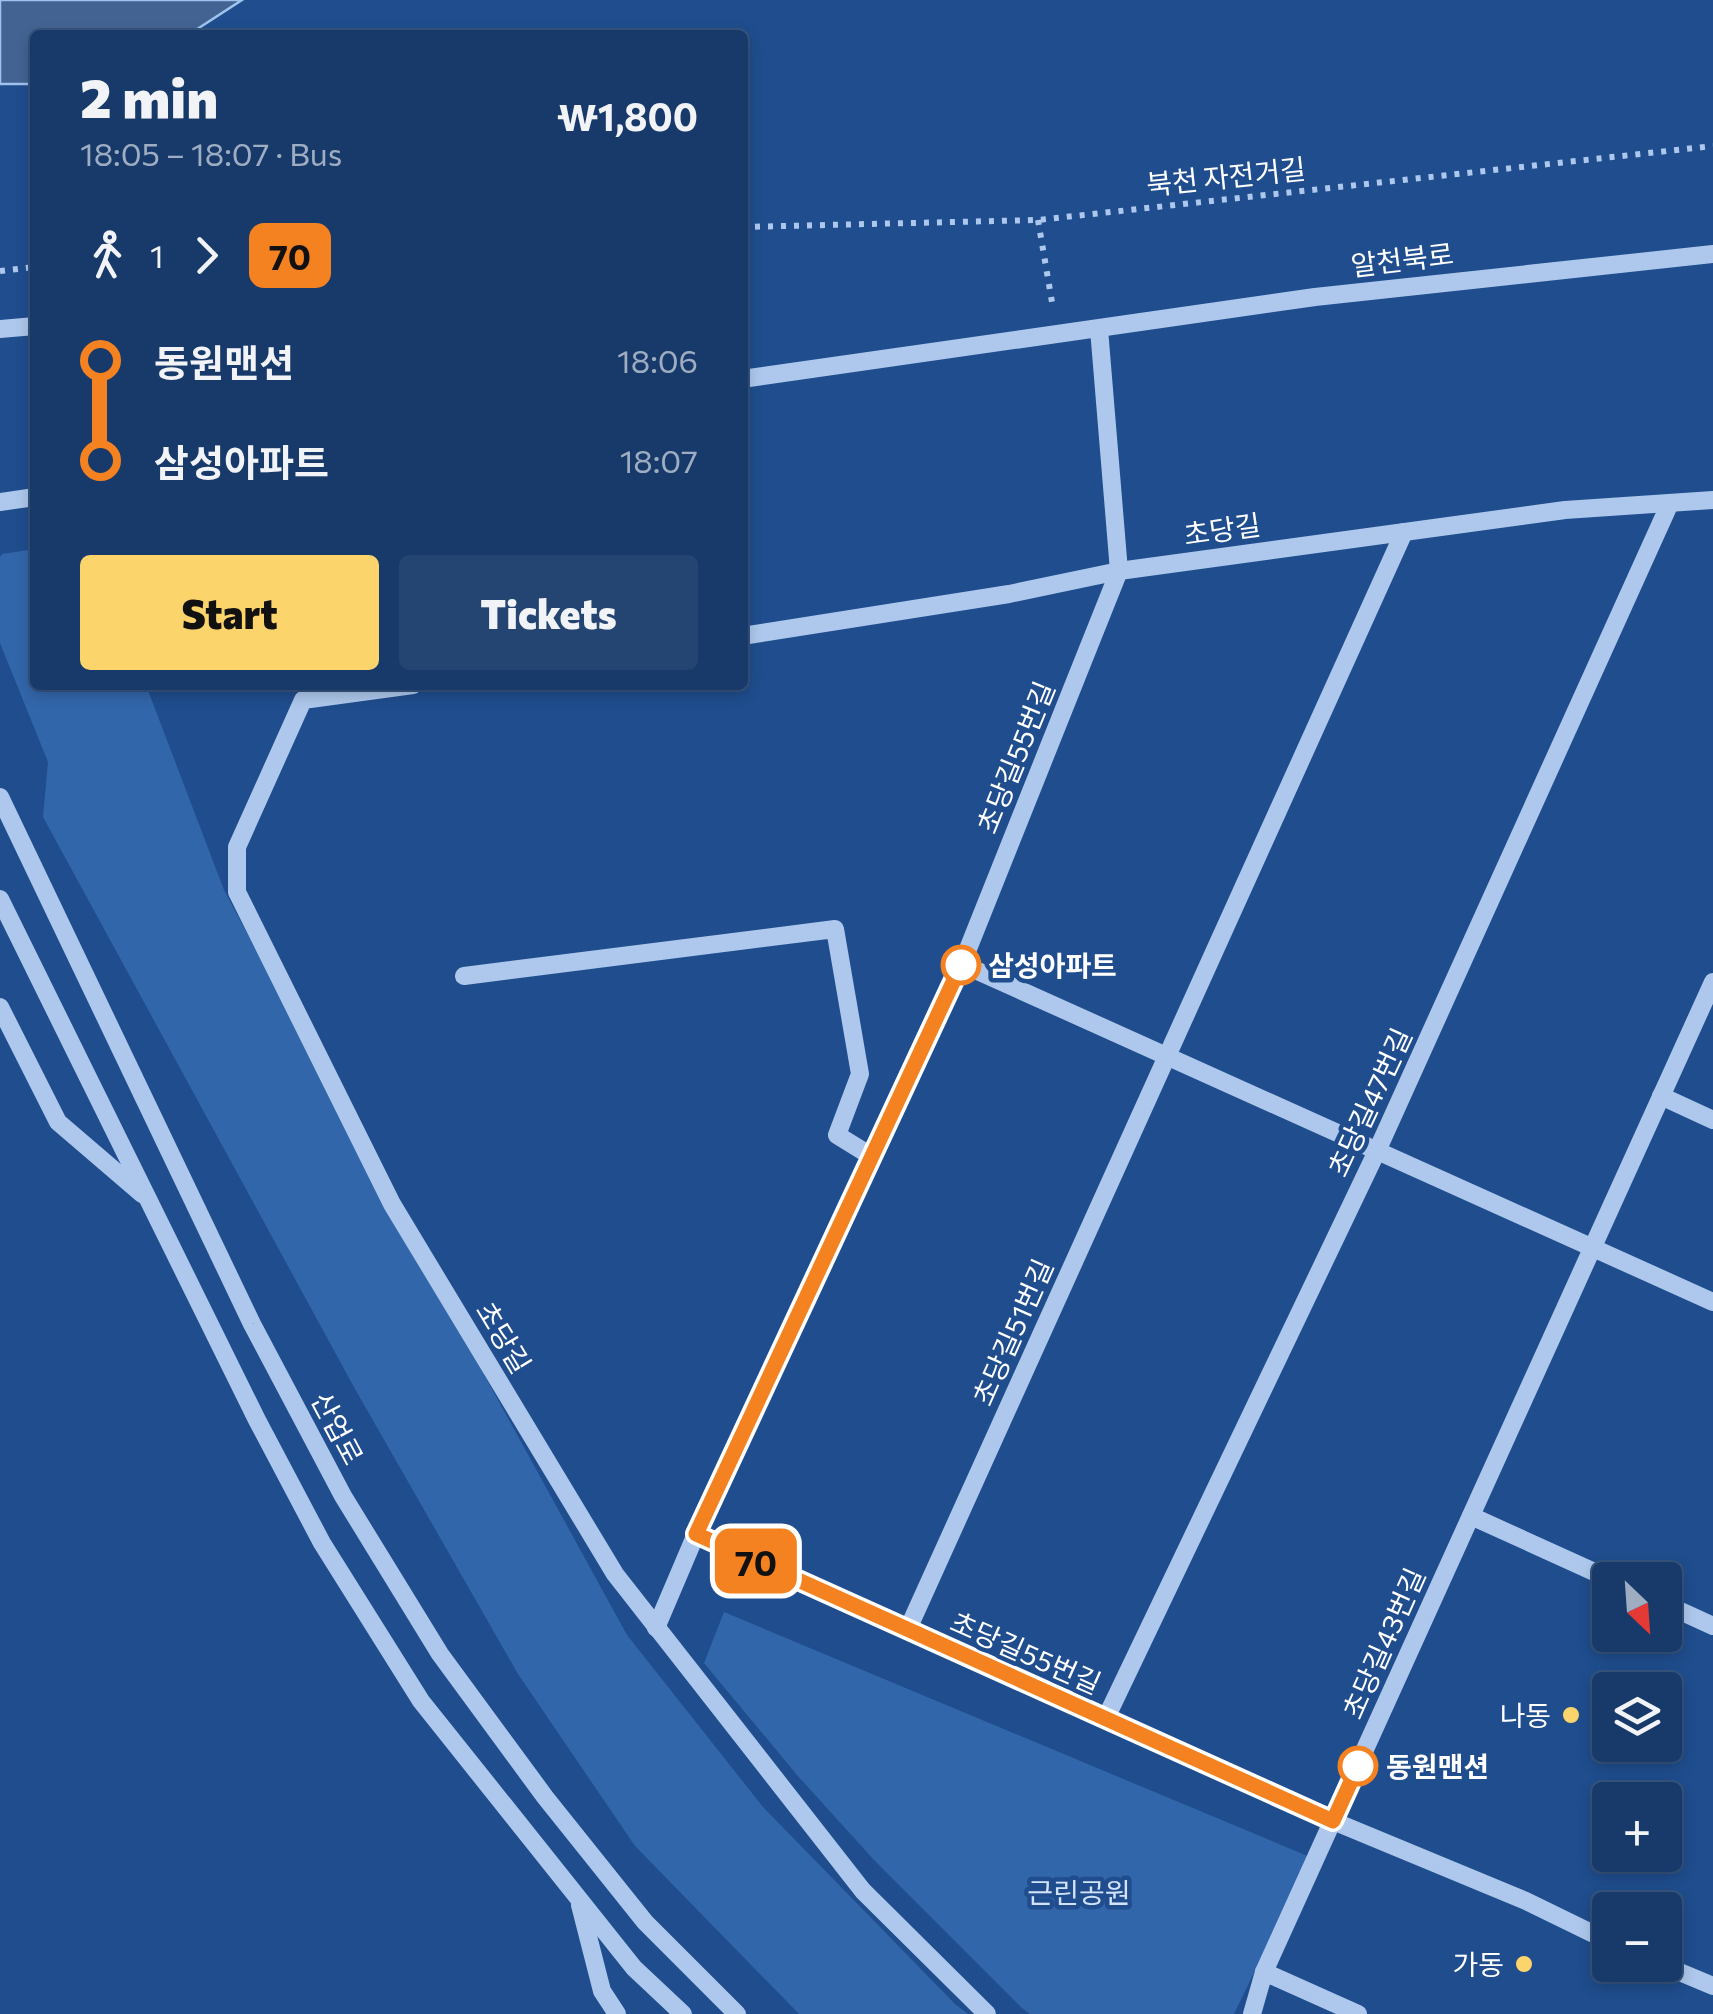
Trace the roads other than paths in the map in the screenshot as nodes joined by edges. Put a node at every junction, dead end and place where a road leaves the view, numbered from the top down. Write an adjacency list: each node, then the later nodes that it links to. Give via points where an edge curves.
1 (1713, 254): 4 (street, 알천북로, via 1314,297)
2 (30, 326): 3 (street)
3 (0, 328)
4 (1099, 329): 5 (street, 알천북로); 11 (street)
5 (749, 375)
6 (30, 498): 8 (street)
7 (1713, 500): 9 (street, 초당길)
8 (0, 502)
9 (1670, 503): 10 (street, 초당길); 23 (street, 초당길47번길)
10 (1404, 532): 11 (street, 초당길); 20 (street, 초당길51번길)
11 (1118, 572): 12 (street, 초당길); 16 (street, 초당길55번길)
12 (748, 635)
13 (376, 690): 33 (street, 초당길, via 303,700 237,847 237,892 392,1204 615,1574)
14 (0, 797): 44 (street, 산업로, via 252,1324 343,1496 440,1654 545,1797 645,1922)
15 (0, 898): 25 (street)
16 (962, 964): 20 (street); 24 (street, 초당길55번길)
17 (464, 976): 24 (street, via 834,930 860,1074 838,1135)
18 (1713, 982): 21 (street, 초당길43번길)
19 (0, 1007): 25 (street, via 58,1122)
20 (1166, 1057): 23 (street); 34 (street, 초당길51번길)
21 (1661, 1096): 22 (street); 26 (street, 초당길43번길)
22 (1713, 1120)
23 (1377, 1151): 26 (street); 35 (street, 초당길47번길)
24 (871, 1156): 29 (street, 초당길55번길)
25 (149, 1200): 37 (street, via 322,1543 421,1702)
26 (1592, 1248): 27 (street); 28 (street, 초당길43번길)
27 (1713, 1302)
28 (1471, 1516): 30 (street); 36 (street, 초당길43번길)
29 (696, 1534): 33 (street, 초당길55번길); 34 (street, 초당길55번길)
30 (1592, 1571)
31 (1682, 1612): 32 (street)
32 (1713, 1626)
33 (656, 1628): 45 (street, 초당길, via 863,1892)
34 (908, 1629): 35 (street, 초당길55번길)
35 (1106, 1718): 36 (street, 초당길55번길)
36 (1333, 1821): 38 (street, 초당길55번길); 39 (street, 초당길43번길)
37 (578, 1900): 42 (street, via 602,1991); 43 (street)
38 (1592, 1933)
39 (1264, 1972): 46 (street, 초당길43번길); 47 (street)
40 (1682, 1973): 41 (street)
41 (1713, 1986)
42 (618, 2014)
43 (683, 2014)
44 (737, 2014)
45 (987, 2014)
46 (1252, 2014)
47 (1358, 2014)

